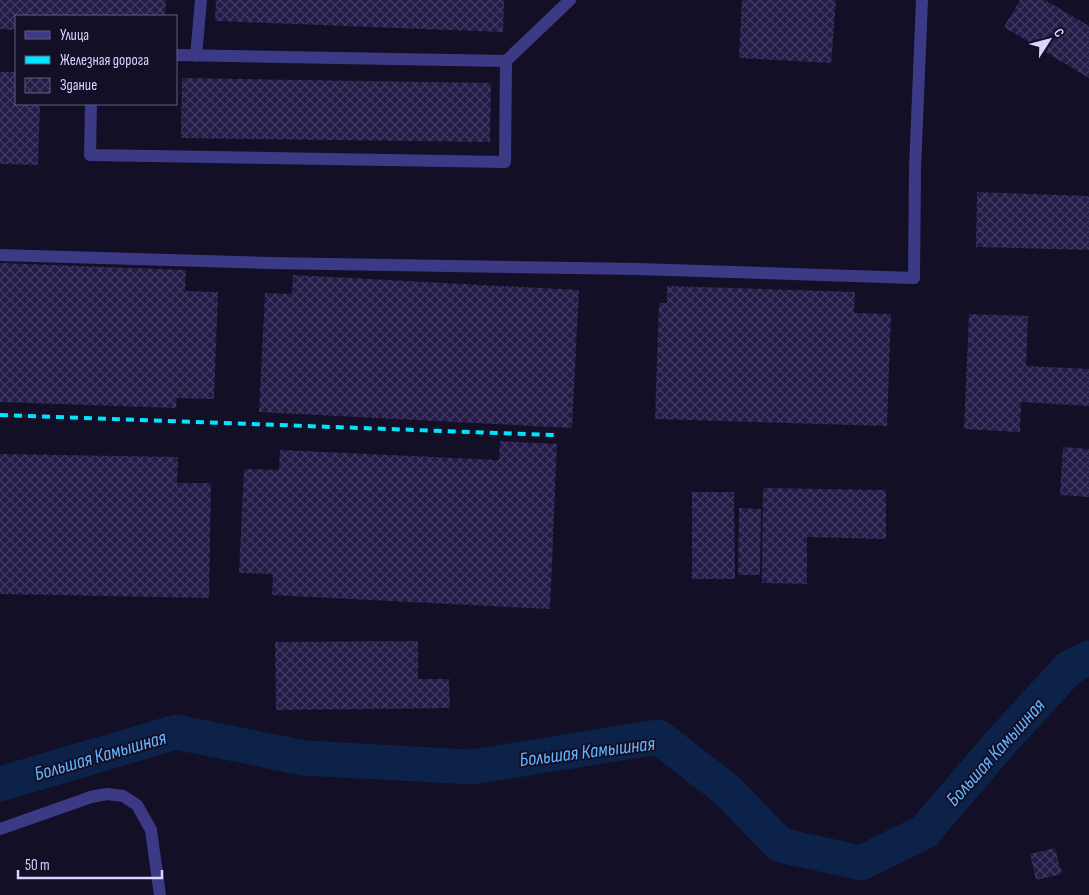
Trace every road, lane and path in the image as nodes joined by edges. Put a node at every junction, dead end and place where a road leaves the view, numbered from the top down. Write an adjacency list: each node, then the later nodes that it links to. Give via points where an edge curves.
1 (201, 0): 5 (street)
2 (570, 0): 6 (street)
3 (922, 0): 8 (street, via 914,278)
4 (178, 55): 5 (street)
5 (196, 56): 6 (street)
6 (506, 61): 7 (street, via 505,162 90,155)
7 (91, 105)
8 (0, 255)
9 (0, 829): 10 (street, via 91,797 122,796 137,805 151,830)
10 (160, 895)

